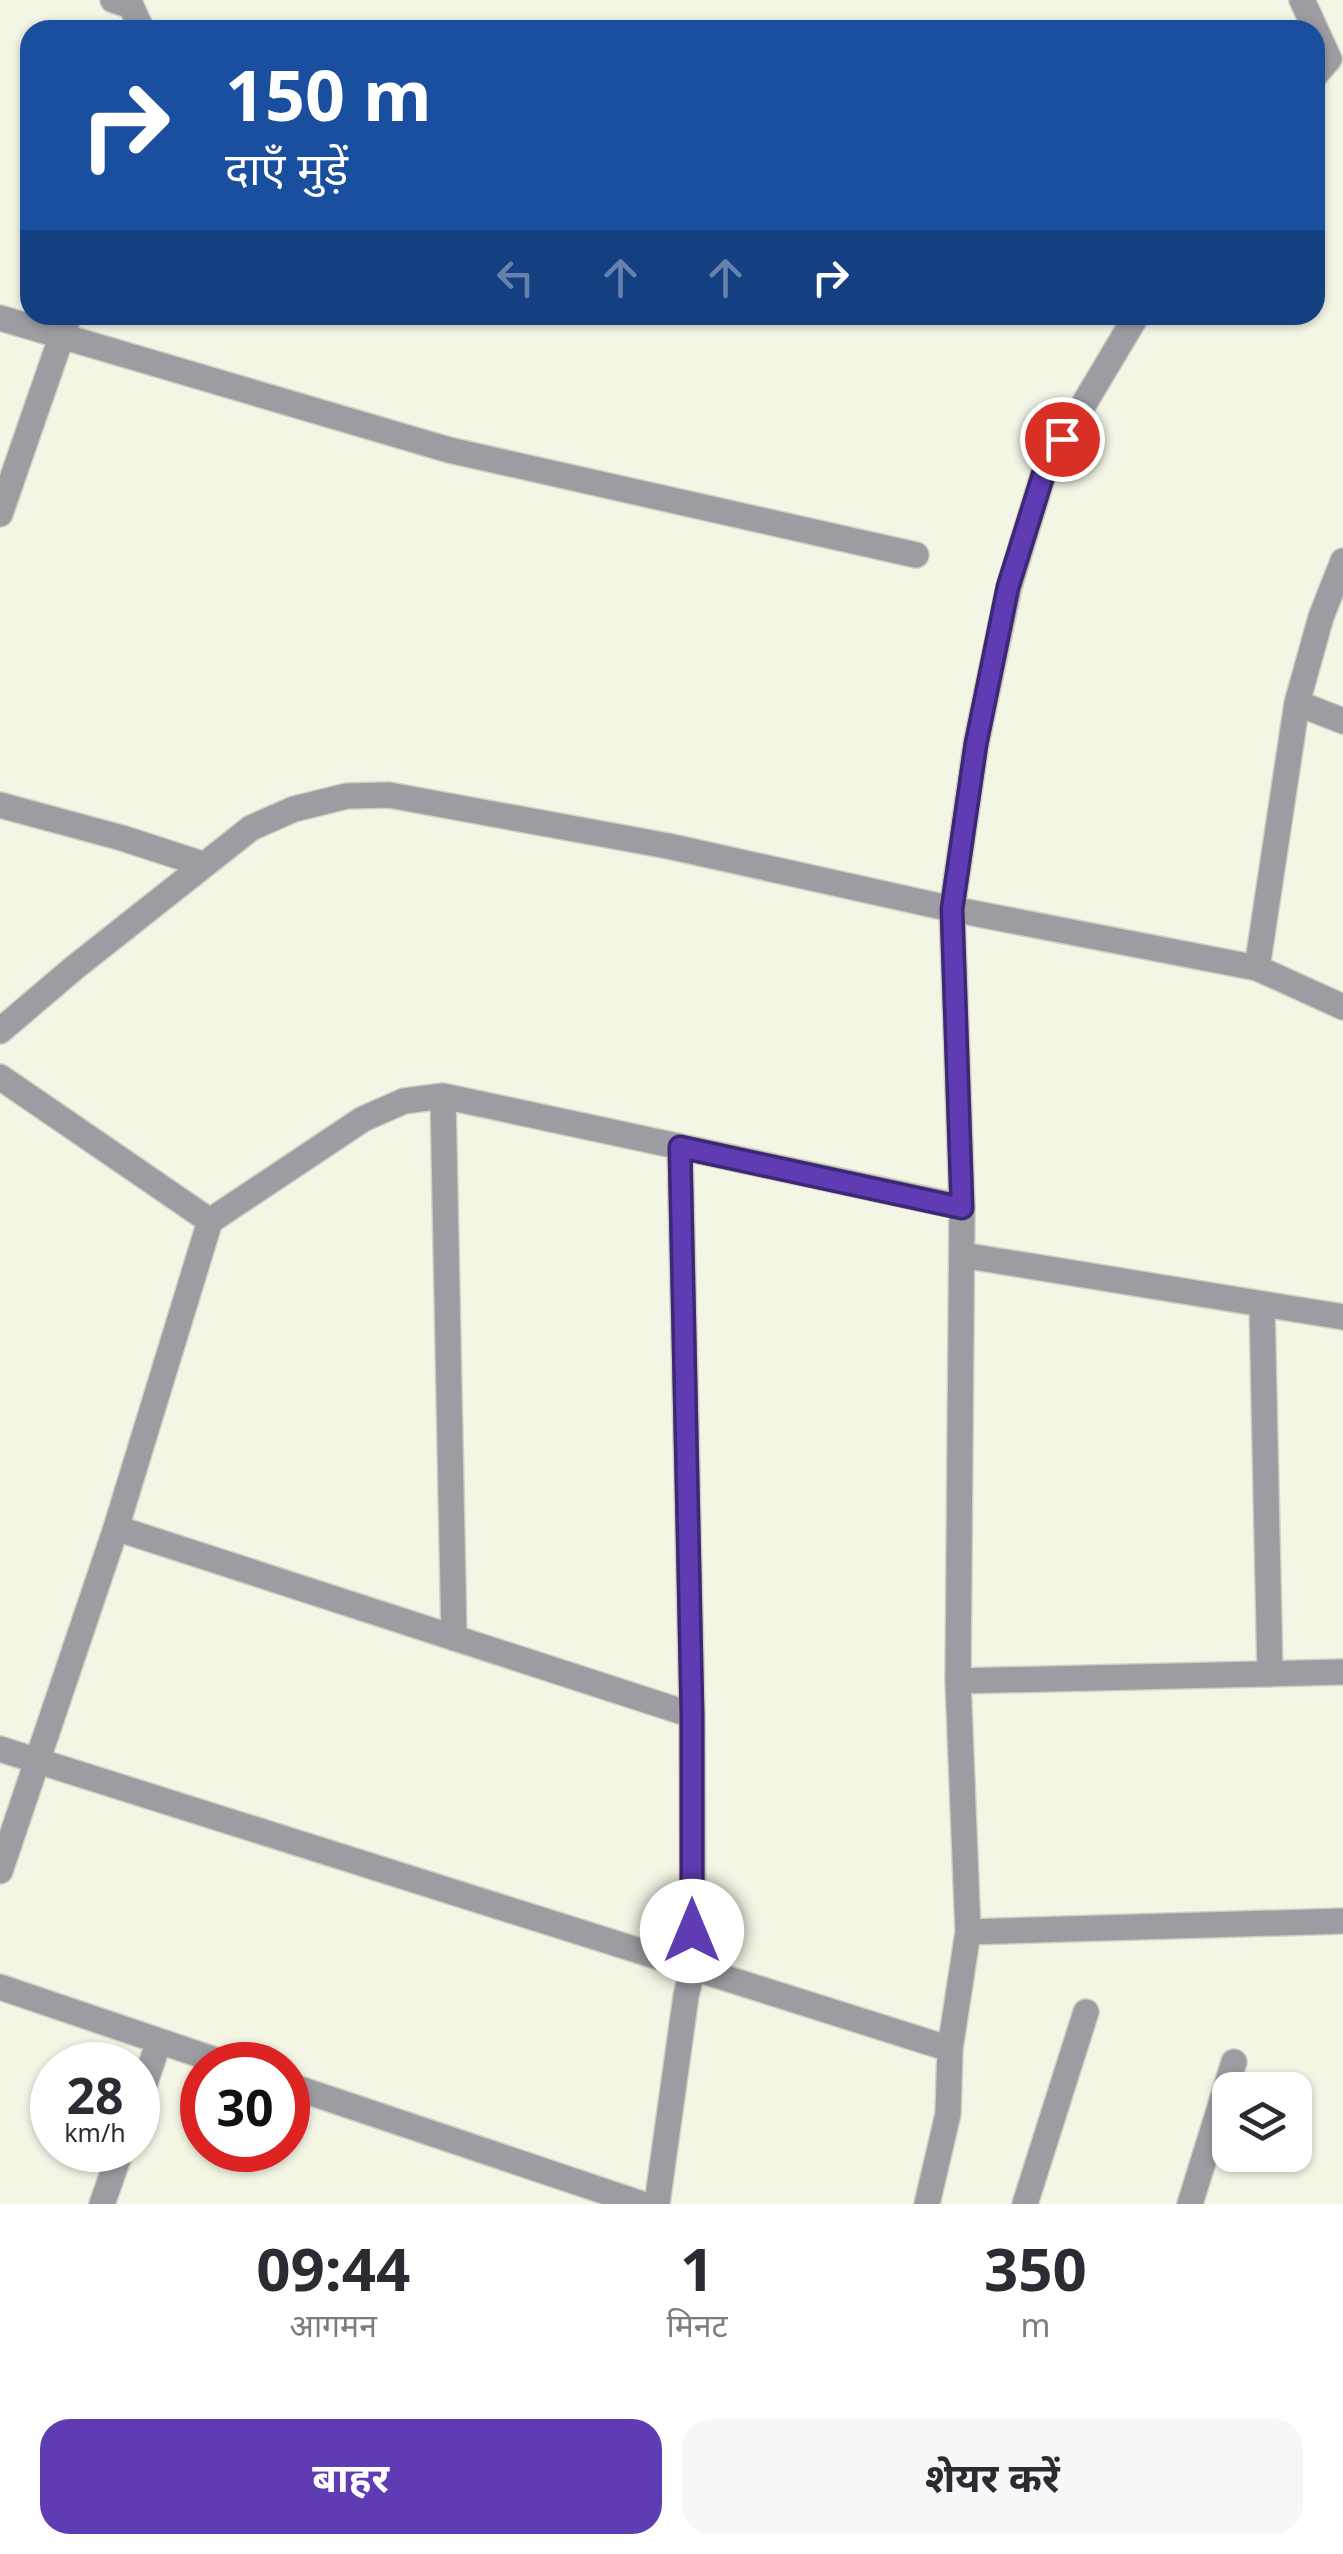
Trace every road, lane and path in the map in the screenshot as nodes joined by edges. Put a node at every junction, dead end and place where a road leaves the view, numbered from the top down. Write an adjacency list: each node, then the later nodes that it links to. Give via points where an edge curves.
1 (113, 0): 2 (street, via 131,6)
2 (137, 20)
3 (1130, 325): 12 (street, via 1045,469 1008,587)
4 (66, 326): 5 (street); 6 (street, via 448,450)
5 (0, 514)
6 (916, 555)
7 (1343, 561): 8 (street)
8 (1297, 703): 9 (street); 13 (street)
9 (1343, 721)
10 (0, 805): 11 (street)
11 (202, 864): 12 (street, via 251,828 294,809 346,796 389,796 668,846); 15 (street)
12 (952, 909): 13 (street); 19 (street)
13 (1257, 968): 14 (street)
14 (1343, 1007)
15 (0, 1031)
16 (0, 1078): 20 (street)
17 (443, 1096): 18 (street); 20 (street, via 404,1101 363,1119); 25 (street)
18 (680, 1147): 19 (street); 29 (street)
19 (962, 1208): 21 (street)
20 (210, 1221): 24 (street)
21 (962, 1256): 22 (street); 28 (street)
22 (1262, 1304): 23 (street); 27 (street)
23 (1343, 1317)
24 (116, 1528): 25 (street); 31 (street)
25 (454, 1638): 29 (street)
26 (1343, 1672): 27 (street)
27 (1270, 1674): 28 (street)
28 (958, 1680): 34 (street)
29 (692, 1716): 35 (street)
30 (0, 1749): 31 (street)
31 (36, 1760): 32 (street); 35 (street)
32 (0, 1871)
33 (1343, 1921): 34 (street)
34 (968, 1932): 40 (street)
35 (692, 1967): 40 (street); 46 (street)
36 (0, 1987): 38 (street)
37 (1086, 2012): 48 (street)
38 (160, 2041): 39 (street)
39 (180, 2048)
40 (950, 2050): 47 (street, via 948,2114)
41 (1234, 2062): 49 (street)
42 (310, 2091): 45 (street)
43 (113, 2172): 44 (street)
44 (102, 2204)
45 (642, 2204)
46 (656, 2204)
47 (926, 2204)
48 (1025, 2204)
49 (1190, 2204)

